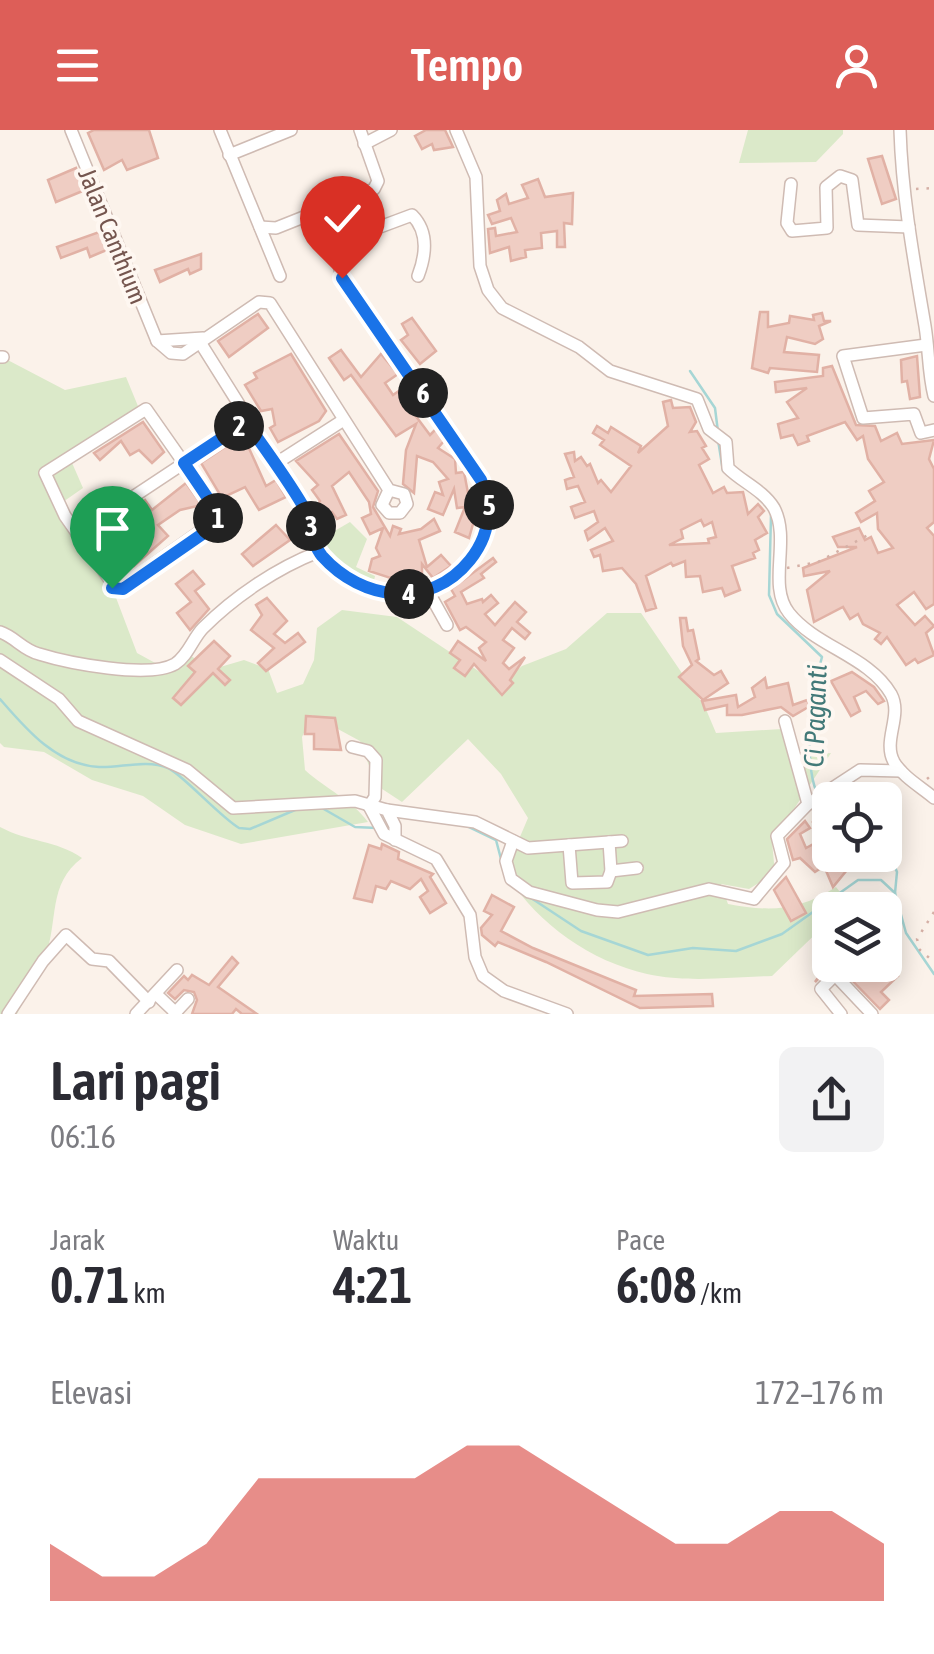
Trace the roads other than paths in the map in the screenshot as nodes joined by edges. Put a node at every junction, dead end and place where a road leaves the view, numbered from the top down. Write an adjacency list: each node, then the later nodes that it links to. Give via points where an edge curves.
1 (71, 130): 18 (street, Jalan Canthium, via 157,341 174,354)
2 (220, 130): 9 (street)
3 (291, 130): 9 (street)
4 (360, 130): 8 (street)
5 (390, 130): 8 (street)
6 (456, 130): 35 (street, via 476,177 480,266 488,290 502,308 619,375 691,394 702,404 728,468 776,513 780,596 788,612 890,693 895,707 889,746)
7 (900, 130): 14 (street)
8 (364, 144): 11 (street, via 378,186)
9 (229, 154): 13 (street)
10 (791, 184): 14 (street, via 786,223 792,232 826,228 826,186 840,176 852,180 858,225)
11 (346, 201): 12 (street); 15 (street)
12 (332, 206): 13 (street, via 276,228); 15 (street)
13 (260, 227): 16 (street)
14 (909, 227): 19 (street)
15 (351, 234): 17 (street, via 412,215 426,256); 29 (street, via 337,256 342,278 463,449 489,505 487,528 472,558)
16 (280, 276)
17 (418, 276)
18 (202, 340): 21 (street, via 259,302 270,303); 22 (street)
19 (926, 344): 20 (street); 23 (street, via 843,356 864,418 914,414 921,434)
20 (934, 396)
21 (342, 421): 25 (street); 26 (street)
22 (246, 422): 24 (street); 25 (street)
23 (934, 430)
24 (184, 463): 27 (street); 27 (street, via 146,409 64,457 47,469 46,481); 27 (street, via 218,520 123,589 112,588)
25 (276, 464): 28 (street, via 304,508)
26 (389, 490)
27 (77, 534)
28 (318, 552): 29 (street, via 370,589 401,596); 31 (street, via 264,579 205,626 180,661 144,672 36,654)
29 (428, 591): 30 (street)
30 (447, 625)
31 (0, 632)
32 (0, 660): 39 (street, via 59,699 78,721 187,770 233,808 318,800)
33 (785, 721): 37 (street)
34 (352, 746): 39 (street, via 376,760)
35 (902, 771): 36 (street, via 860,770); 38 (street)
36 (844, 782)
37 (812, 792)
38 (934, 798)
39 (369, 806): 41 (street)
40 (812, 806): 42 (street, via 778,836 784,863 754,899 709,889 631,910 597,910 529,892 511,879 506,860)
41 (388, 825): 42 (street, via 476,822); 49 (street, via 433,856 460,897 483,976)
42 (512, 840): 43 (street, via 528,848)
43 (569, 845): 45 (street, via 615,841); 45 (street, via 575,886 607,882)
44 (637, 868): 45 (street)
45 (611, 871)
46 (177, 970): 47 (street)
47 (152, 998): 50 (street, via 110,961 92,959 66,935); 51 (street); 52 (street)
48 (188, 999): 51 (street)
49 (532, 1001): 53 (street); 54 (street)
50 (5, 1013)
51 (175, 1013)
52 (136, 1014)
53 (526, 1014)
54 (568, 1014)
55 (841, 1014): 56 (street, via 821,989 835,974)
56 (872, 1014)

